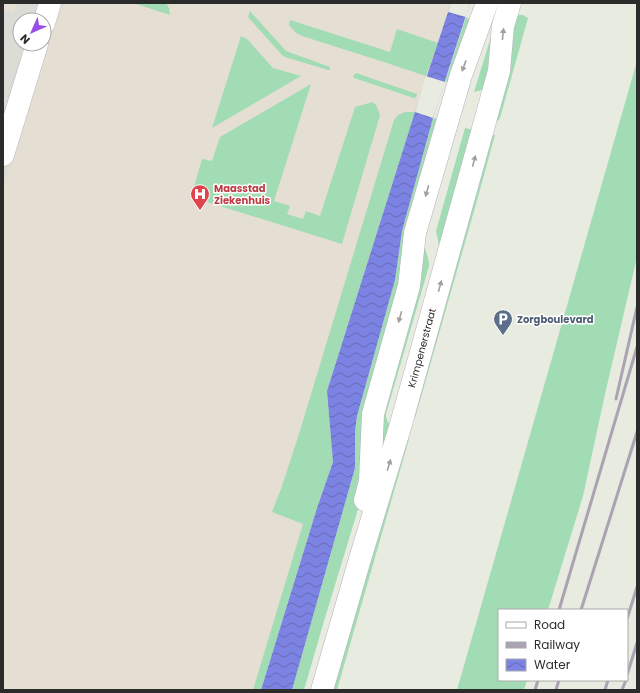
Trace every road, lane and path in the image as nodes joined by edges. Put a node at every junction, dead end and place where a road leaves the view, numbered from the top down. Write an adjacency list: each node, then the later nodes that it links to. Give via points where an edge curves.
1 (487, 3): 5 (street, one-way to 5, via 461,75 415,233 409,286 373,414 370,481)
2 (510, 3): 6 (street, Krimpenerstraat, one-way to 2, via 401,424 499,71 503,26)
3 (35, 52): 4 (street)
4 (3, 155)
5 (310, 690)
6 (322, 690)

